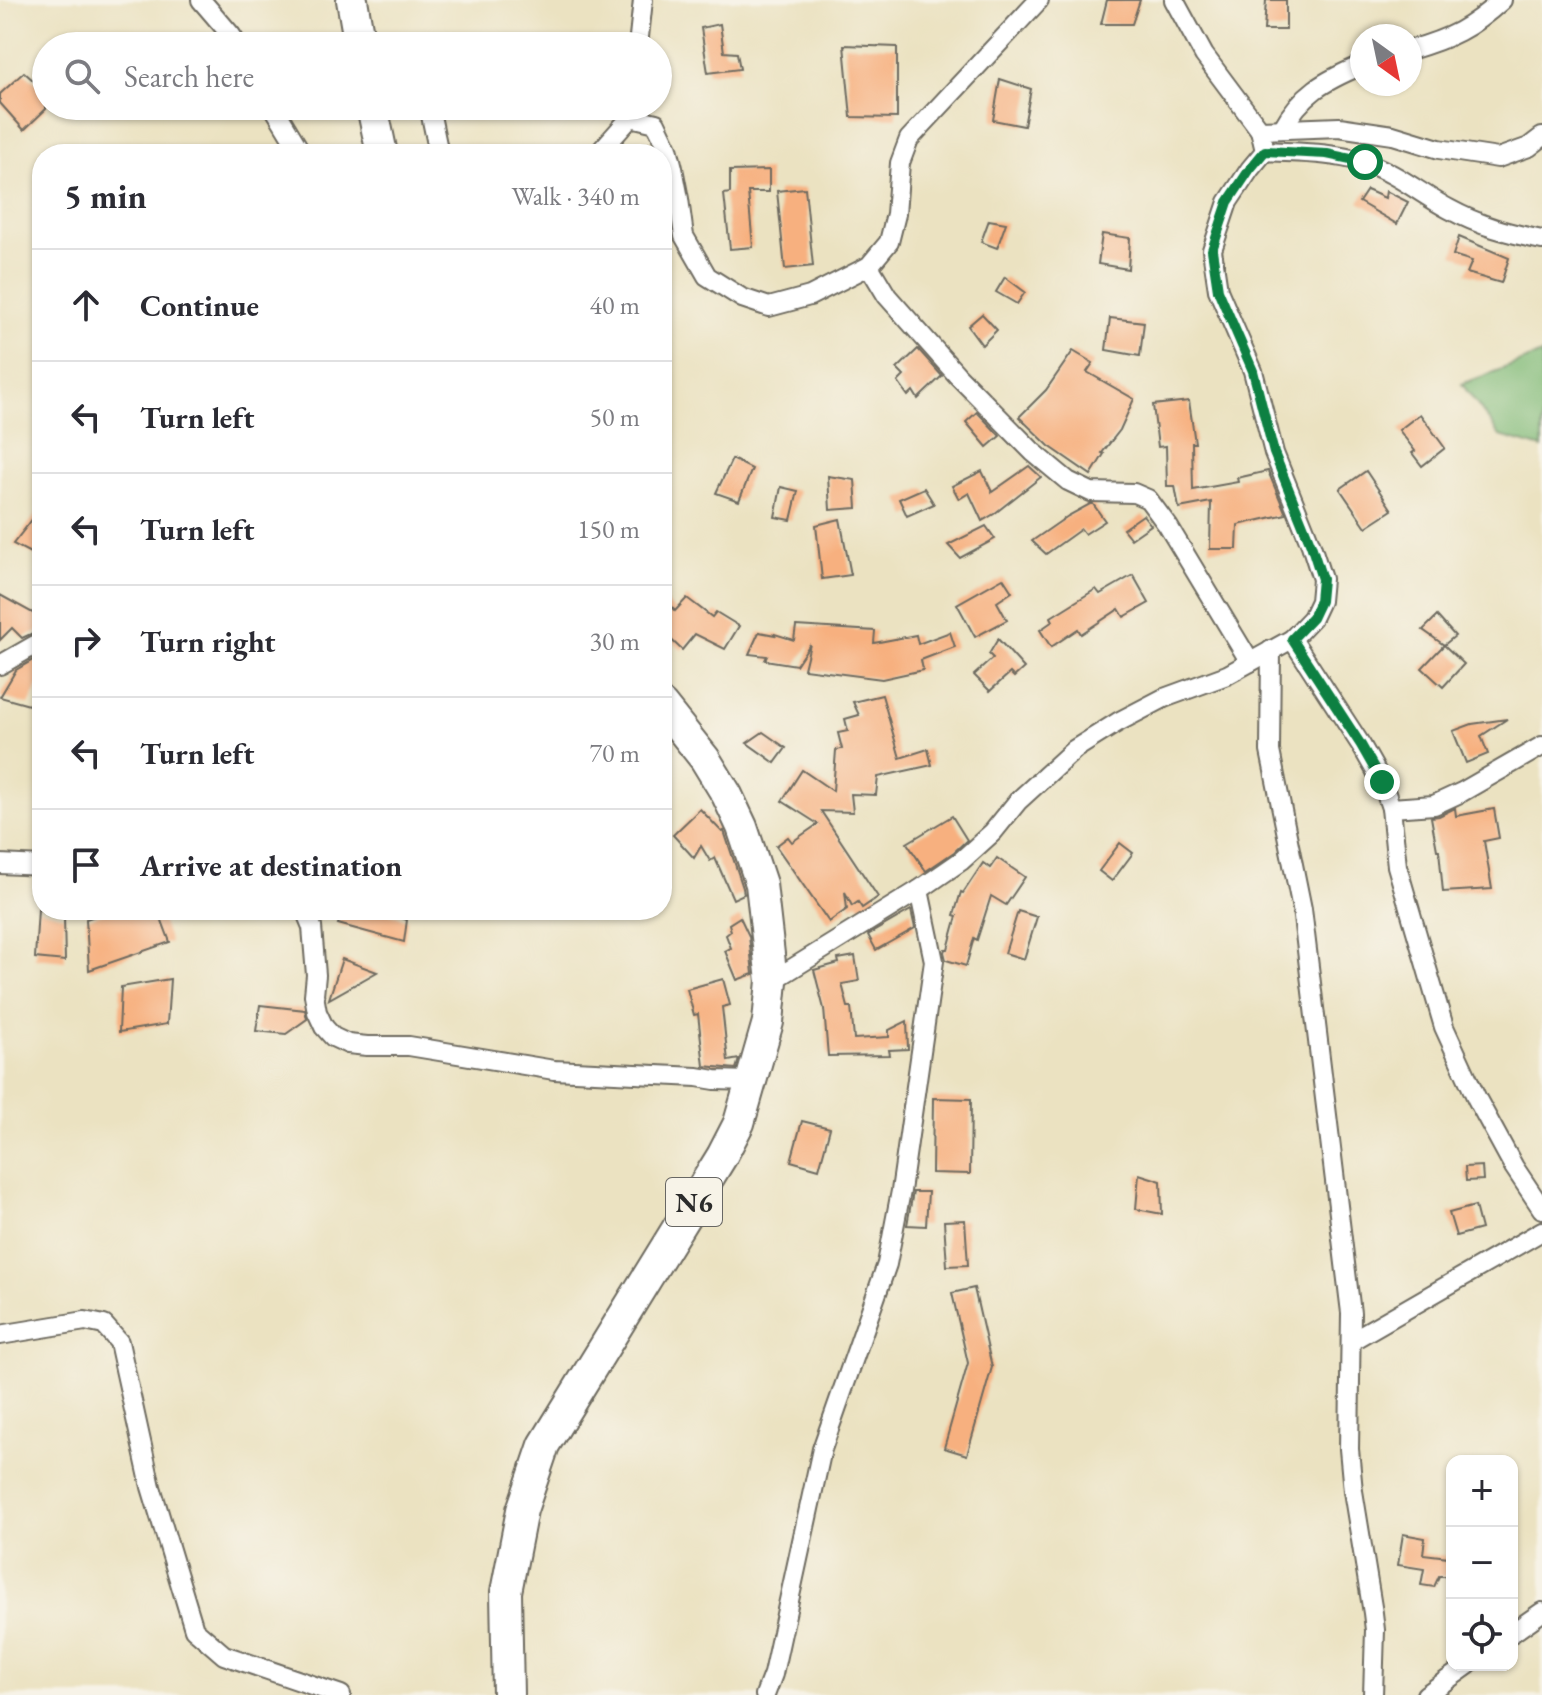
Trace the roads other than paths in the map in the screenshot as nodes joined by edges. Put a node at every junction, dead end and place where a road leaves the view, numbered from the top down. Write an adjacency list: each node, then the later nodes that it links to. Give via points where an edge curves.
1 (201, 0): 7 (street)
2 (352, 0): 8 (highway)
3 (643, 0): 9 (street)
4 (1039, 0): 28 (street, via 909,139 900,163 889,242)
5 (1174, 0): 18 (street, via 1204,55)
6 (1502, 0): 10 (street, via 1479,21)
7 (228, 32)
8 (358, 32)
9 (640, 32)
10 (1422, 46)
11 (1350, 70): 17 (street, via 1306,95)
12 (281, 120): 20 (street)
13 (375, 120): 21 (highway)
14 (432, 120): 22 (street)
15 (624, 120): 23 (street)
16 (650, 120): 24 (street)
17 (1282, 129): 18 (street); 19 (street, via 1339,127 1498,158)
18 (1260, 130): 25 (street)
19 (1542, 137)
20 (296, 144)
21 (380, 144)
22 (437, 144)
23 (606, 144)
24 (666, 144)
25 (1265, 151): 27 (street, via 1365,162 1451,210 1500,231); 29 (street, via 1228,202 1212,250 1218,290 1253,371 1274,453 1322,579 1312,618)
26 (672, 164): 28 (street, via 684,236 707,276 742,298 769,307 810,296)
27 (1542, 240)
28 (869, 266): 32 (street, via 917,331 1045,462 1091,492 1134,493 1148,499)
29 (1292, 639): 31 (street); 36 (street, via 1368,758)
30 (32, 647): 33 (street)
31 (1271, 650): 32 (street); 46 (street, via 1270,751 1302,909)
32 (1250, 662): 39 (street, via 1164,698 1075,749 961,861)
33 (0, 665)
34 (672, 718): 41 (highway, N6, via 705,759 742,827 761,884)
35 (1542, 746): 36 (street, via 1434,805)
36 (1391, 808): 43 (street, via 1397,866 1444,1027 1477,1099)
37 (0, 864): 38 (street)
38 (32, 866)
39 (919, 890): 41 (street); 52 (street, via 934,961 890,1250 822,1449)
40 (309, 920): 42 (street, via 317,1012 333,1037 348,1044 409,1046 554,1070)
41 (772, 981): 42 (highway, N6, via 768,1022)
42 (750, 1081): 51 (highway, N6, via 739,1123 722,1156 544,1445 522,1510 506,1592)
43 (1542, 1209)
44 (1542, 1231): 46 (street)
45 (0, 1335): 50 (street, via 85,1321 104,1325 119,1342 151,1487 194,1629 224,1655)
46 (1351, 1341): 53 (street, via 1349,1449 1375,1630)
47 (1542, 1612): 48 (street)
48 (1518, 1629)
49 (1460, 1671): 54 (street)
50 (341, 1695)
51 (508, 1695)
52 (765, 1695)
53 (1373, 1695)
54 (1426, 1695)

